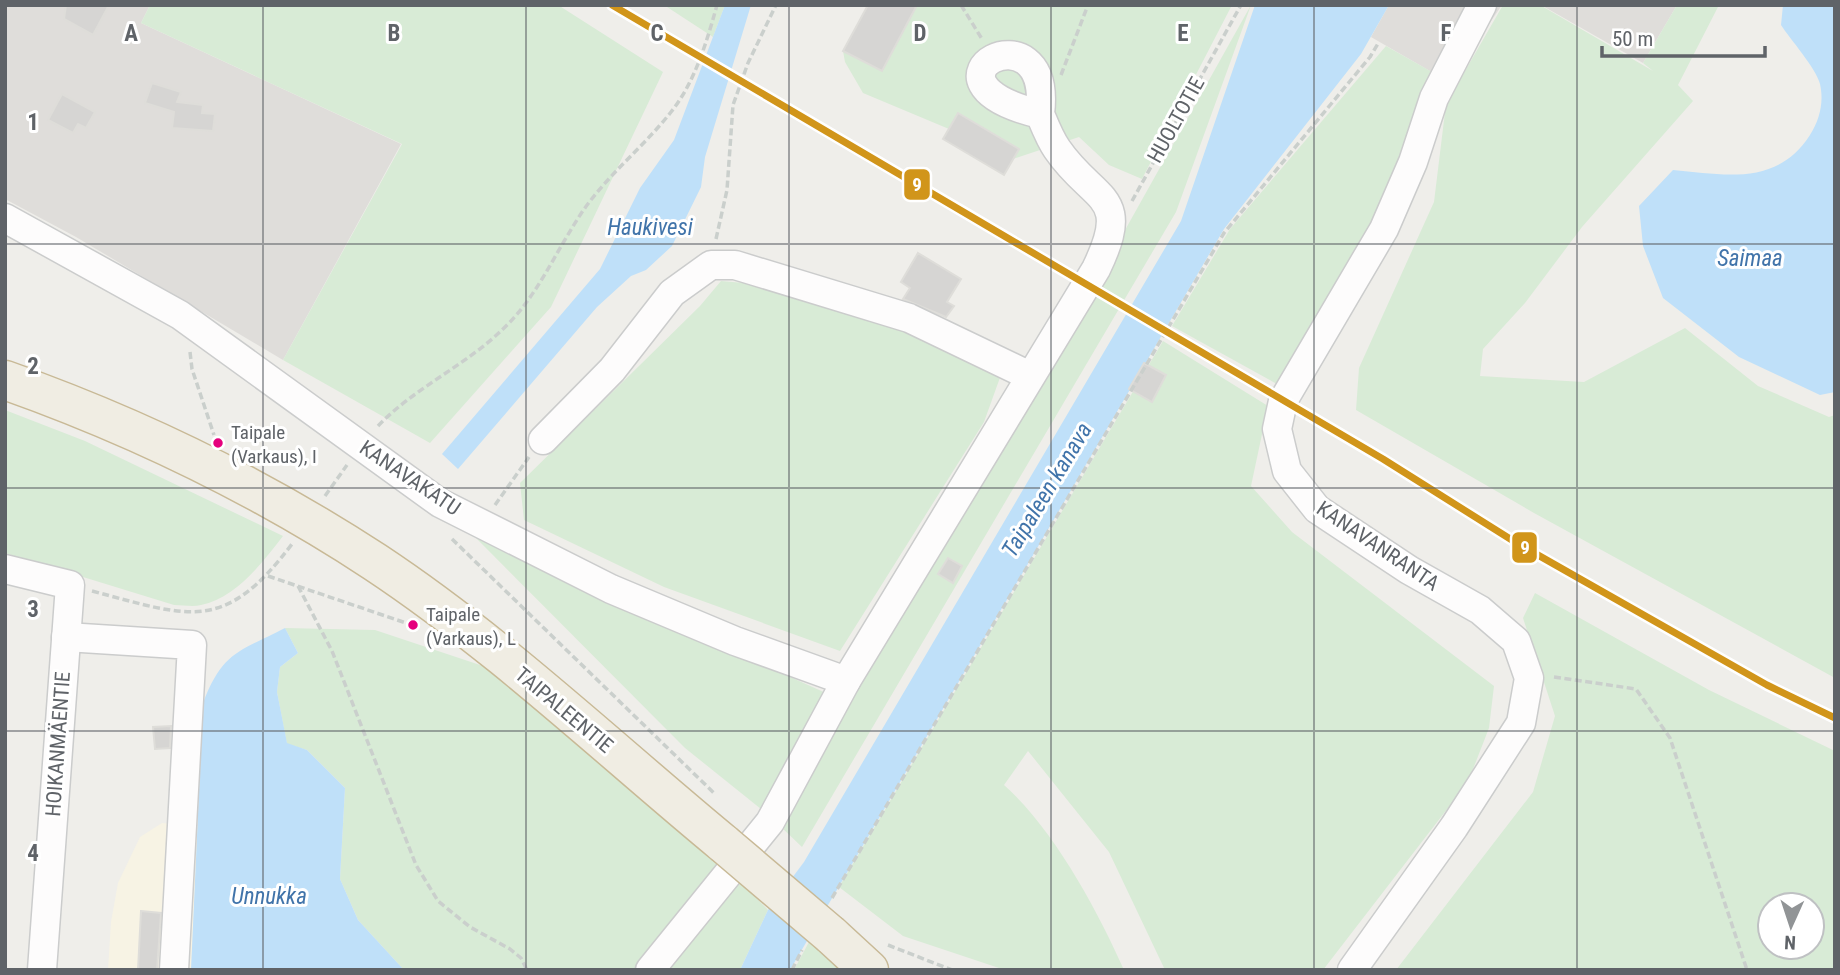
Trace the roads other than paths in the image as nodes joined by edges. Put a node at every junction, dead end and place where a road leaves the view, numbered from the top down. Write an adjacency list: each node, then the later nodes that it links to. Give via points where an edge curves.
1 (1482, 5): 14 (street, KANAVANRANTA, via 1434,98 1384,229 1283,401 1277,429 1287,471 1317,509 1479,610 1516,641 1529,678 1521,723)
2 (1040, 114): 2 (street, via 1002,103 992,93 981,69 982,59 990,51 1005,46 1020,49 1029,59 1039,73); 4 (street, via 1056,148 1111,212 1112,236)
3 (5, 218): 9 (street, KANAVAKATU, via 180,315 360,459 611,589 735,642)
4 (1030, 376): 6 (street, via 909,318 735,265 711,265 671,293 612,370); 9 (street)
5 (5, 380): 10 (highway, TAIPALEENTIE, bridge, via 179,449 376,562 483,642 822,927)
6 (543, 440)
7 (5, 569): 8 (street, HOIKANMÄENTIE, via 69,585)
8 (66, 637): 11 (street, HOIKANMÄENTIE); 12 (street, via 192,645)
9 (846, 681): 13 (street, via 770,822)
10 (875, 955)
11 (42, 970)
12 (174, 970)
13 (650, 970)
14 (1352, 970)

